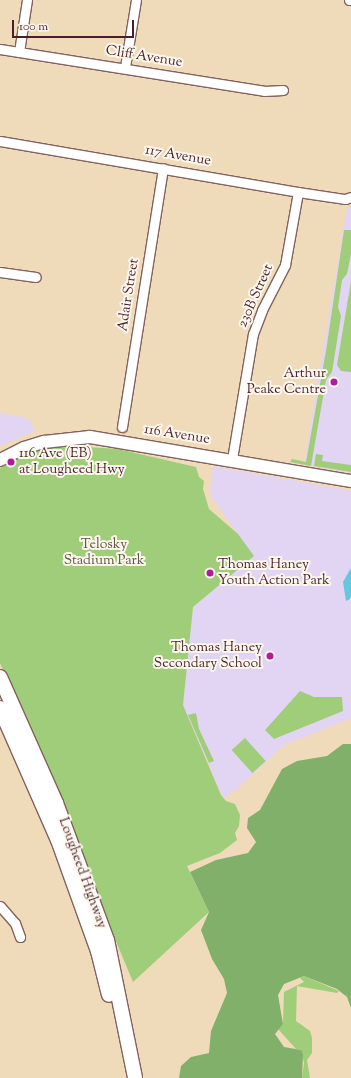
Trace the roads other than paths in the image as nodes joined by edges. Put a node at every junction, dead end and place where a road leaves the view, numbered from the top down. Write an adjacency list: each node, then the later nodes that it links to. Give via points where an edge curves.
1 (27, 0): 4 (street)
2 (136, 0): 5 (street)
3 (0, 49): 4 (street, Cliff Avenue)
4 (18, 52): 5 (street, Cliff Avenue)
5 (125, 67): 6 (street, Cliff Avenue, via 264,91)
6 (283, 90)
7 (0, 141): 8 (street, 117 Avenue)
8 (163, 168): 9 (street, 117 Avenue); 13 (street, Adair Street)
9 (298, 192): 10 (street, 117 Avenue, via 345,199); 15 (street, 230B Street, via 285,265 253,334)
10 (351, 197)
11 (0, 272): 12 (street)
12 (36, 277)
13 (122, 427)
14 (0, 460): 15 (street, 116 Avenue, via 32,445 81,437)
15 (232, 460): 16 (street, 116 Avenue)
16 (351, 481)
17 (0, 677): 22 (main road, Lougheed Highway, via 59,810 107,940)
18 (0, 708): 21 (main road, Lougheed Highway, via 58,840 98,952)
19 (0, 906): 20 (street, via 14,923)
20 (20, 937)
21 (126, 1078)
22 (135, 1078)

